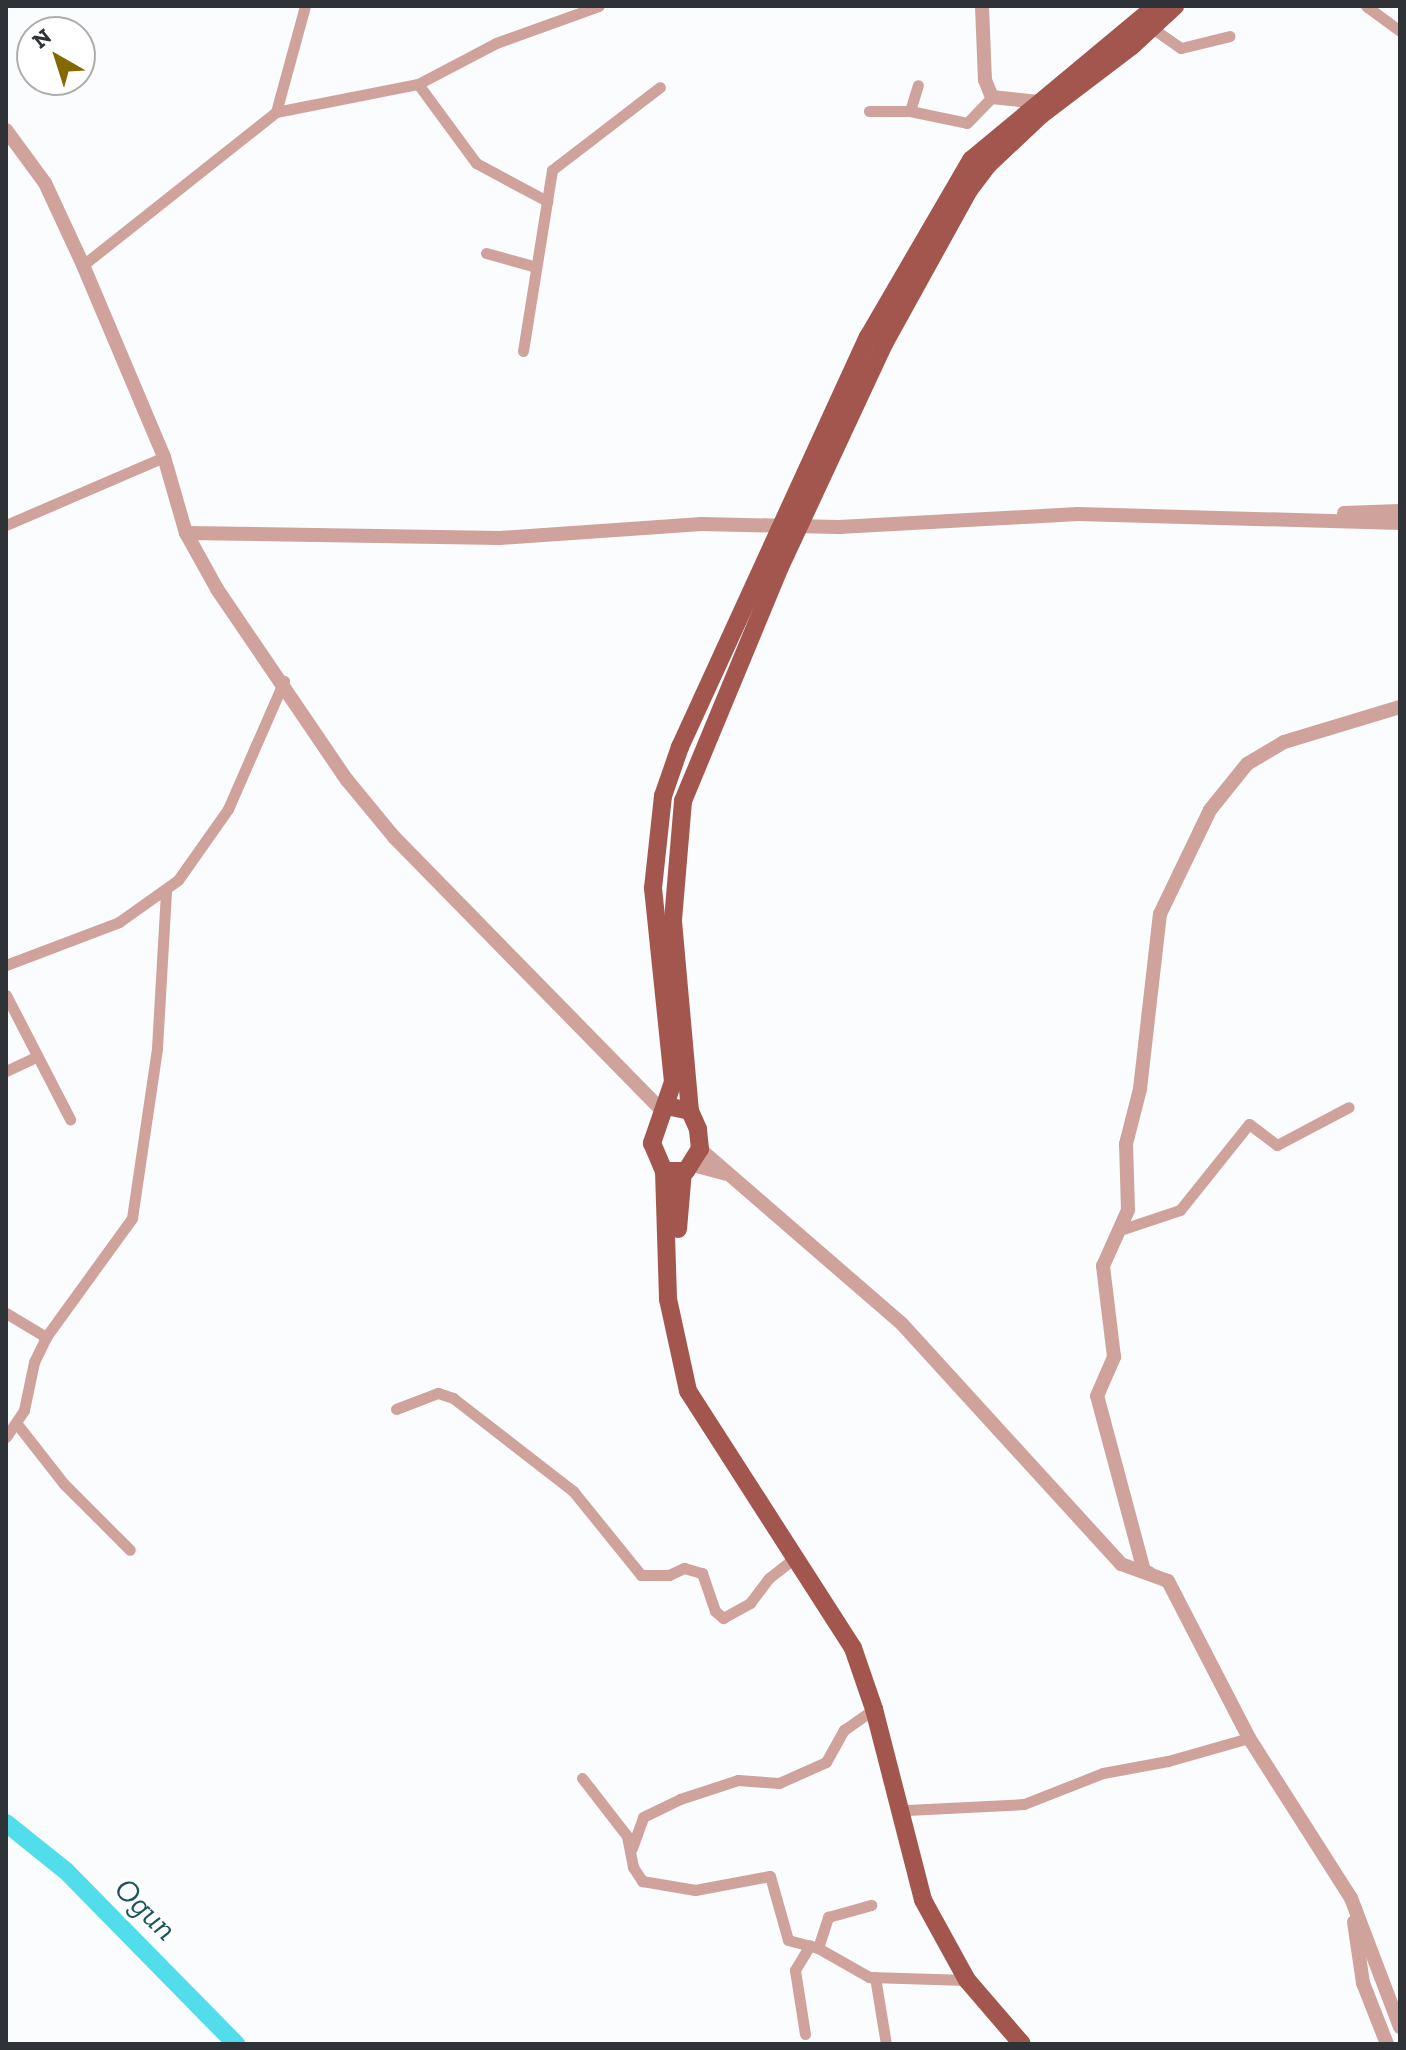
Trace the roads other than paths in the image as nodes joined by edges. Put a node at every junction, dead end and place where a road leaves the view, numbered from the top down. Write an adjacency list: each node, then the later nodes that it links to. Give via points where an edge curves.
1 (305, 6): 17 (street)
2 (599, 6): 10 (street, via 496,43)
3 (982, 6): 13 (street, via 985,80)
4 (1156, 6): 14 (main road)
5 (1175, 6): 7 (main road)
6 (1366, 6): 8 (street)
7 (1152, 28): 9 (street, via 1181,48); 14 (main road)
8 (1400, 31)
9 (1230, 36)
10 (418, 84): 17 (street); 19 (street, via 476,163)
11 (918, 85): 16 (street)
12 (660, 87): 19 (street, via 560,161 552,170)
13 (992, 97): 14 (street); 16 (street, via 967,123)
14 (1040, 108): 23 (main road, via 971,160)
15 (869, 111): 16 (street)
16 (910, 111)
17 (276, 112): 21 (street)
18 (6, 130): 21 (street, via 45,183)
19 (547, 201): 22 (street)
20 (486, 253): 22 (street)
21 (83, 265): 25 (street)
22 (533, 266): 24 (street)
23 (876, 340): 40 (main road, bridge, via 680,747 663,796 653,888 658,968 672,1050 673,1082); 41 (main road, bridge, via 683,801 673,921)
24 (523, 351)
25 (164, 457): 29 (street); 30 (street)
26 (1400, 511): 27 (street)
27 (1211, 518): 28 (street); 30 (street, via 1078,514 839,527 702,524 500,538)
28 (1400, 523)
29 (6, 525)
30 (186, 533): 31 (street, via 217,589)
31 (284, 681): 33 (street, via 228,809); 38 (street, via 347,780 394,837)
32 (1400, 707): 46 (street, via 1263,753 1233,777 1210,810 1160,914 1140,1089 1126,1144 1128,1210)
33 (166, 890): 34 (street, via 119,922); 48 (street, via 157,1048 140,1189 116,1244)
34 (6, 965)
35 (6, 995): 36 (street)
36 (36, 1057): 37 (street); 42 (street)
37 (6, 1071)
38 (648, 1095): 40 (street); 43 (street)
39 (1349, 1107): 46 (street, via 1277,1145 1249,1124 1180,1210)
40 (664, 1108): 41 (main road); 43 (main road)
41 (690, 1111): 44 (main road)
42 (70, 1119)
43 (652, 1134): 45 (main road, via 654,1155)
44 (692, 1161): 45 (main road); 54 (street, via 734,1175 902,1324 1121,1564); 58 (main road, via 677,1299 692,1370 713,1419 859,1645 882,1706)
45 (664, 1171): 53 (main road, via 668,1299 682,1375 709,1430)
46 (1123, 1229): 54 (street, via 1103,1266 1114,1357 1097,1396 1144,1571)
47 (8, 1319): 48 (street)
48 (46, 1337): 50 (street)
49 (396, 1409): 53 (street, via 438,1393 453,1398 573,1491 641,1575 669,1575 684,1568 702,1573 715,1611 723,1618 750,1603 769,1578)
50 (17, 1424): 51 (street); 52 (street, via 64,1484)
51 (6, 1437)
52 (130, 1550)
53 (795, 1558): 55 (main road, via 853,1648)
54 (1168, 1581): 56 (street)
55 (874, 1709): 59 (street, via 844,1730 826,1762 790,1780 714,1784 643,1817); 64 (main road, via 916,1881 934,1925)
56 (1249, 1738): 58 (street, via 1103,1773 1024,1804); 60 (street)
57 (582, 1778): 59 (street, via 627,1836)
58 (907, 1810): 69 (main road, via 923,1873 954,1944)
59 (631, 1852): 62 (street, via 633,1867 653,1887 700,1890 770,1876 783,1935)
60 (1351, 1898): 65 (street); 70 (street, via 1363,1983)
61 (871, 1905): 62 (street, via 828,1917)
62 (814, 1946): 63 (street, via 858,1973); 66 (street, via 795,1970)
63 (875, 1977): 64 (street); 67 (street)
64 (967, 1980): 68 (main road)
65 (1400, 2027)
66 (805, 2034)
67 (886, 2044)
68 (1022, 2044)
69 (1032, 2044)
70 (1387, 2044)

